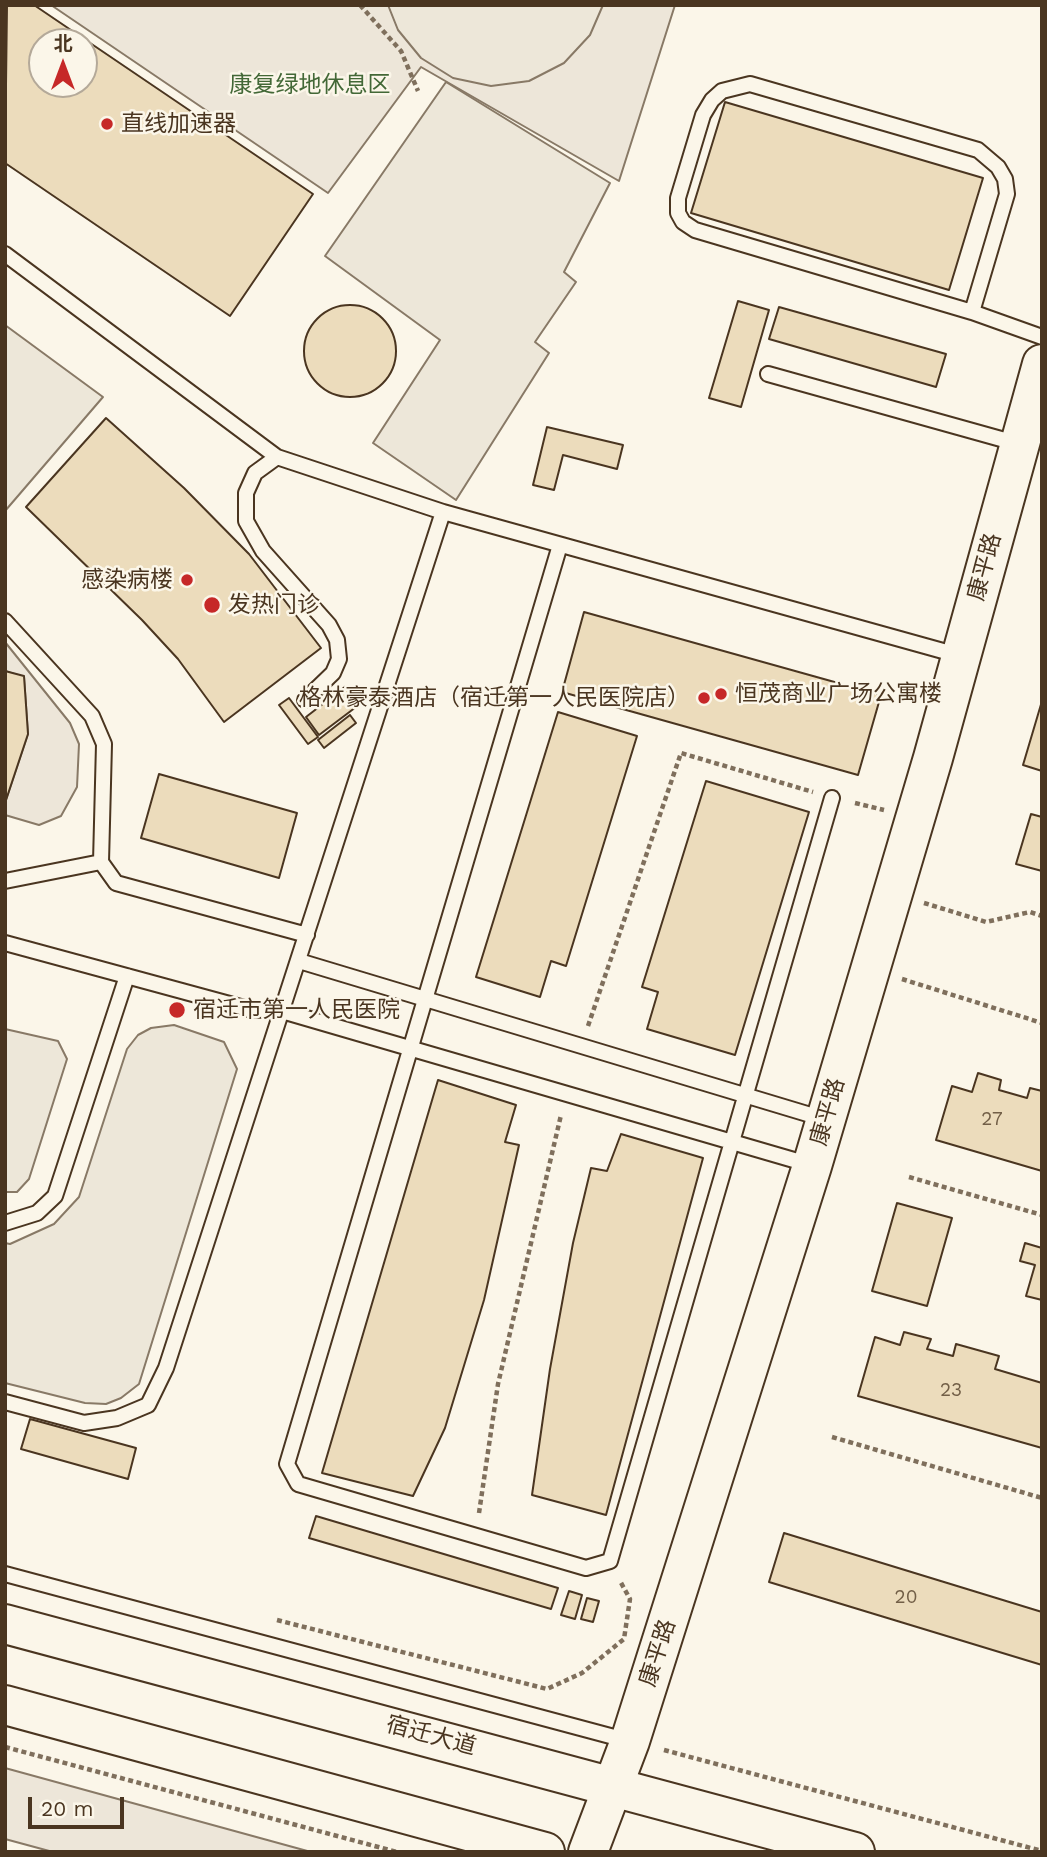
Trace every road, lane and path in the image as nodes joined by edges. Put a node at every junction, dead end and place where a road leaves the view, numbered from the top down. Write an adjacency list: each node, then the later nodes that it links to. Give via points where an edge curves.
1 (360, 5): 2 (path, via 401,51)
2 (418, 91)
3 (8, 261): 9 (lane)
4 (972, 312): 4 (lane, via 1007,194 998,167 978,150 750,84 722,91 712,100 703,115 678,198 683,222 695,230); 5 (lane)
5 (1042, 337)
6 (1042, 364): 8 (street, 康平路)
7 (768, 374): 8 (lane)
8 (1020, 444): 13 (street, 康平路)
9 (277, 457): 10 (lane); 14 (lane, via 255,473 246,493 246,521 263,551 337,640 339,659 333,673)
10 (443, 512): 11 (lane); 20 (lane)
11 (561, 545): 13 (lane); 25 (lane)
12 (5, 621): 16 (lane, via 92,716 104,744)
13 (961, 656): 18 (street, 康平路)
14 (305, 700)
15 (832, 797): 29 (lane)
16 (101, 862): 17 (lane); 20 (lane, via 116,883)
17 (5, 880)
18 (892, 894): 19 (path, via 986,922 1030,912); 23 (street, 康平路)
19 (1042, 916)
20 (307, 935): 22 (lane)
21 (5, 943): 24 (lane)
22 (299, 961): 25 (lane); 26 (lane)
23 (870, 969): 27 (path); 30 (street, 康平路)
24 (127, 976): 26 (lane, via 248,1009); 35 (lane, via 55,1196 37,1213)
25 (425, 999): 28 (lane); 29 (lane)
26 (282, 1011): 28 (lane); 36 (lane, via 166,1368 148,1405 117,1418 84,1423)
27 (1042, 1023)
28 (410, 1048): 31 (lane); 39 (lane, via 287,1464 298,1484 586,1568)
29 (745, 1096): 30 (lane); 31 (lane)
30 (826, 1120): 32 (street, 康平路)
31 (731, 1142): 32 (lane); 39 (lane)
32 (812, 1166): 44 (street, 康平路)
33 (909, 1177): 34 (path)
34 (1042, 1215)
35 (5, 1223)
36 (5, 1402)
37 (832, 1437): 38 (path)
38 (1042, 1498)
39 (610, 1560): 41 (path, via 630,1599 624,1639 582,1673 547,1689)
40 (5, 1574): 44 (lane)
41 (264, 1616)
42 (5, 1624): 46 (street, 宿迁大道)
43 (5, 1705): 49 (street)
44 (629, 1741): 46 (street, 康平路); 47 (path)
45 (5, 1747): 48 (path)
46 (613, 1784): 50 (street, 康平路); 51 (street, 宿迁大道)
47 (1042, 1851)
48 (397, 1852)
49 (545, 1852)
50 (587, 1852)
51 (855, 1852)

